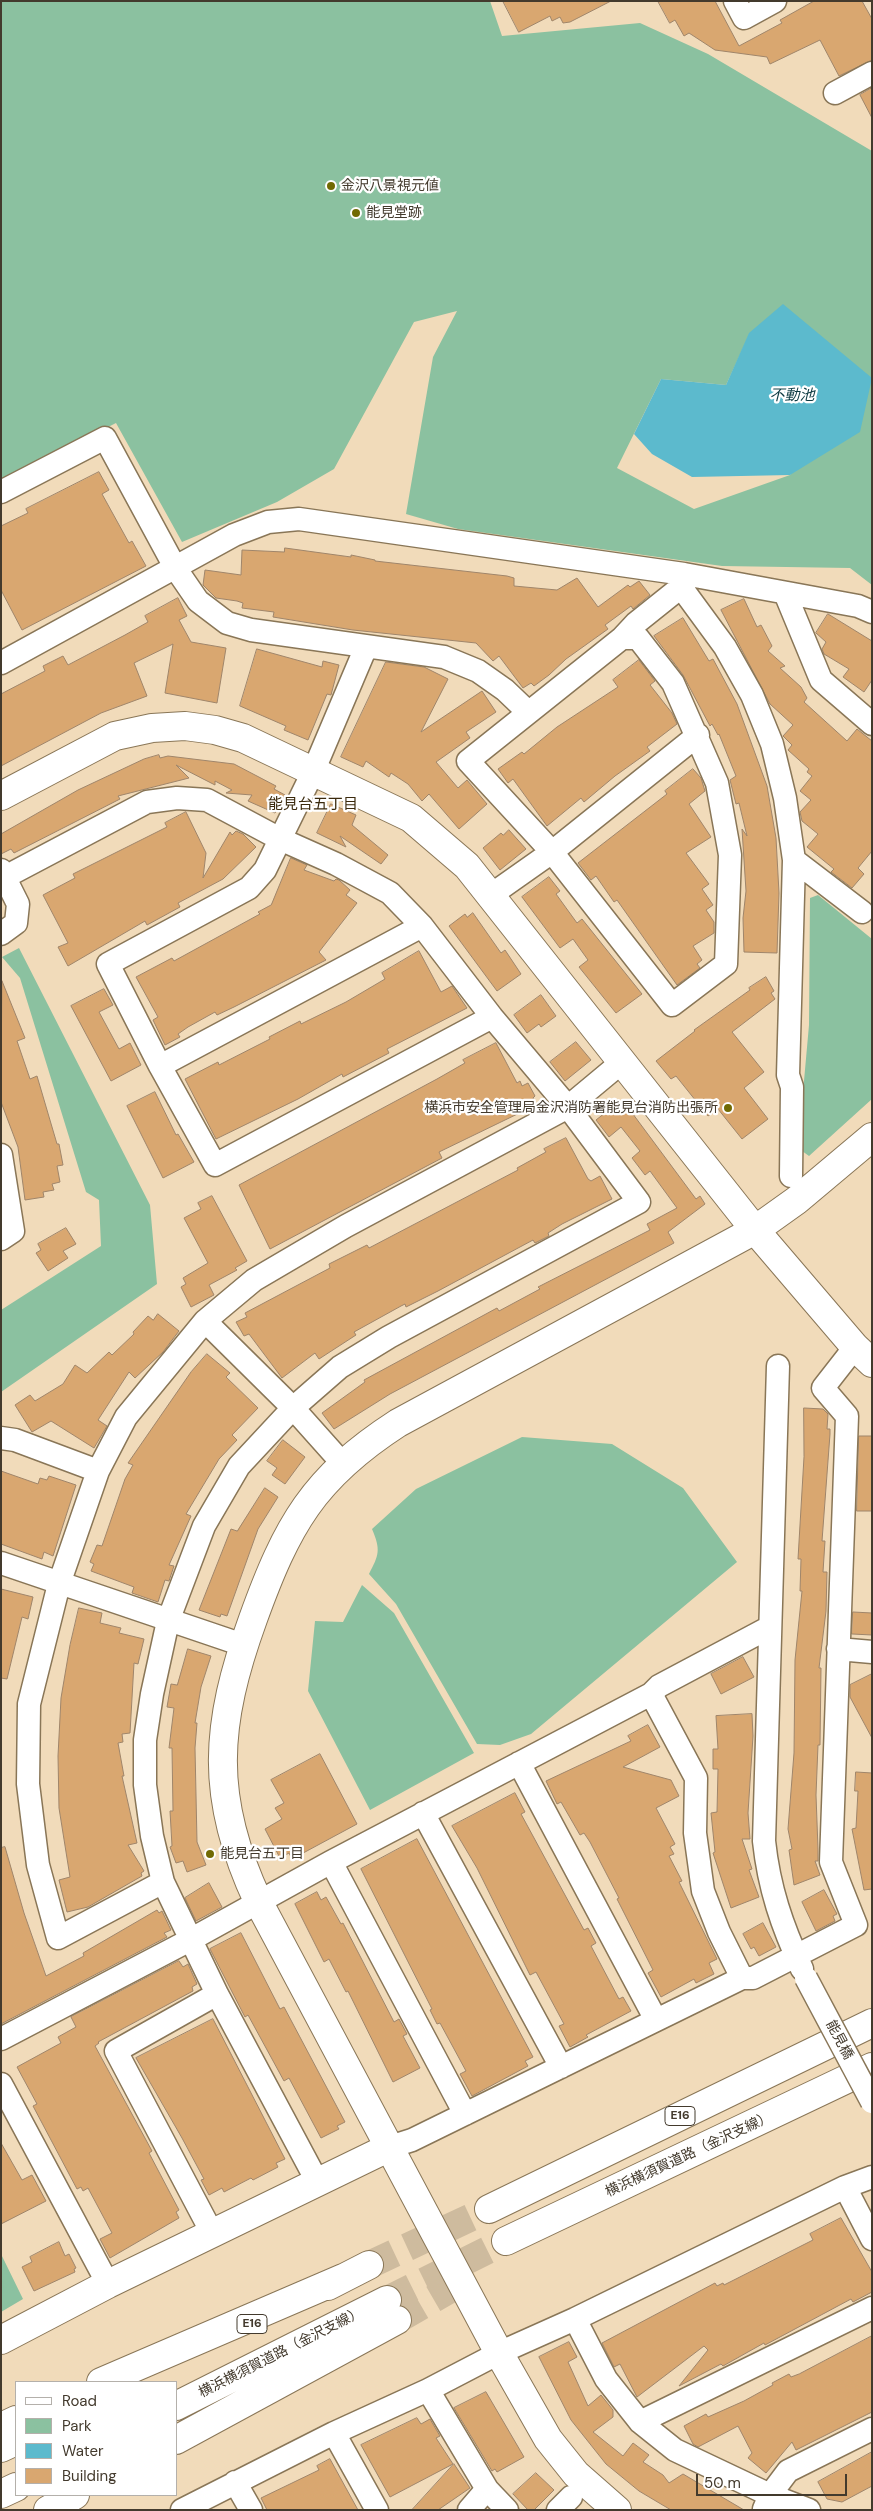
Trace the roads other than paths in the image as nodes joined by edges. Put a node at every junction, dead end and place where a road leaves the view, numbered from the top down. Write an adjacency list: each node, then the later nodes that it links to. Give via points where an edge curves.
1 (735, 1): 2 (street, via 744,18)
2 (775, 1)
3 (872, 73): 4 (street)
4 (835, 93)
5 (1, 492): 6 (street, via 105,438)
6 (176, 569): 7 (street, via 234,535 268,522 299,519); 11 (street, via 198,601 227,623 251,630); 12 (street)
7 (682, 580): 8 (street); 10 (street); 20 (street, via 725,646 772,744 785,798)
8 (785, 593): 9 (street, via 858,606); 14 (street, via 821,680)
9 (872, 612)
10 (622, 638): 13 (street); 15 (street, via 638,638 673,683)
11 (366, 647): 13 (street, via 444,657 478,671); 16 (street)
12 (1, 663)
13 (528, 712): 19 (street, via 468,761)
14 (872, 724)
15 (698, 735): 19 (street); 19 (street, via 717,783 730,855 726,964 672,1005)
16 (314, 772): 17 (main road, via 243,738 214,730 185,726 152,728 115,736); 18 (street); 22 (main road, via 411,818 467,866)
17 (1, 796)
18 (280, 839): 21 (street, via 207,800 177,798 147,802); 24 (street, via 390,893); 28 (street, via 265,870 249,888 108,964)
19 (552, 852): 22 (street)
20 (794, 860): 23 (street); 32 (street, via 788,1075 792,1087)
21 (3, 874): 25 (street, via 18,904 16,923)
22 (491, 895): 27 (main road)
23 (868, 911)
24 (422, 926): 26 (street); 28 (street)
25 (1, 934)
26 (492, 1017): 28 (street, via 215,1165); 29 (street)
27 (622, 1062): 29 (street); 33 (main road)
28 (160, 1066)
29 (568, 1107): 35 (street, via 346,1226 254,1280); 38 (street, via 639,1202 389,1337 340,1367)
30 (872, 1137): 33 (main road)
31 (1, 1155): 34 (street, via 13,1231)
32 (791, 1176)
33 (756, 1230): 36 (main road); 40 (main road, via 398,1423)
34 (1, 1239)
35 (205, 1321): 38 (street); 41 (street, via 126,1417)
36 (863, 1355): 47 (street, via 823,1388 847,1416)
37 (778, 1366): 45 (street, 能見橋)
38 (292, 1408): 40 (street); 44 (street, via 239,1466 204,1526)
39 (1, 1438): 41 (street, via 15,1440)
40 (343, 1464): 46 (main road, via 316,1492 293,1524 273,1563)
41 (98, 1471): 43 (street)
42 (1, 1563): 43 (street)
43 (59, 1584): 44 (street); 53 (street, via 29,1704 28,1784 38,1865 58,1938)
44 (168, 1621): 46 (street); 53 (street, via 145,1740 145,1785)
45 (770, 1627): 49 (street, via 659,1686); 56 (street, 能見橋, via 764,1841 768,1878 779,1917)
46 (244, 1645): 54 (main road, via 230,1689 223,1732 223,1779 229,1824 241,1866)
47 (838, 1649): 48 (street); 56 (street, via 831,1862 856,1925)
48 (872, 1652)
49 (651, 1694): 50 (street); 57 (street, via 696,1778 695,1834 703,1890 718,1932)
50 (519, 1763): 51 (street); 59 (street)
51 (423, 1814): 52 (street); 62 (street)
52 (331, 1862): 54 (street); 66 (street)
53 (163, 1882): 55 (street)
54 (258, 1901): 55 (street); 67 (main road)
55 (190, 1940): 58 (street); 61 (street)
56 (795, 1955): 57 (street, via 753,1978); 65 (street, 能見橋, bridge)
57 (742, 1978): 59 (street)
58 (217, 1994): 69 (street); 72 (street, via 116,2051)
59 (656, 2020): 62 (street)
60 (872, 2023): 71 (main road, E16)
61 (1, 2039)
62 (561, 2067): 66 (street)
63 (872, 2067): 74 (main road, 横浜横須賀道路（金沢支線）, via 683,2158)
64 (1, 2084): 77 (street)
65 (872, 2102)
66 (465, 2114): 67 (street)
67 (390, 2147): 69 (main road); 81 (main road)
68 (872, 2177): 70 (street)
69 (318, 2183): 72 (main road)
70 (845, 2187): 73 (street); 79 (street)
71 (489, 2209)
72 (212, 2233): 77 (main road)
73 (872, 2239)
74 (508, 2248)
75 (369, 2266): 76 (main road, E16)
76 (343, 2278): 82 (main road); 83 (main road, E16)
77 (108, 2284): 80 (main road)
78 (872, 2308): 87 (street)
79 (575, 2319): 81 (street); 87 (street, via 606,2379)
80 (1, 2340)
81 (499, 2353): 84 (street); 106 (main road, via 548,2439 576,2474)
82 (103, 2381)
83 (136, 2381)
84 (428, 2390): 90 (street); 96 (street)
85 (178, 2405): 91 (main road, 横浜横須賀道路（金沢支線）, via 392,2310)
86 (15, 2420): 88 (main road)
87 (640, 2422): 99 (street, via 675,2450)
88 (1, 2427)
89 (872, 2429): 99 (street, via 788,2471)
90 (334, 2433): 94 (street); 103 (street)
91 (178, 2439)
92 (15, 2441): 93 (main road)
93 (1, 2448)
94 (236, 2482): 101 (street); 102 (street)
95 (15, 2487): 97 (main road)
96 (487, 2489): 104 (street); 105 (street)
97 (1, 2494)
98 (73, 2496): 100 (main road)
99 (767, 2503): 107 (street)
100 (48, 2510)
101 (182, 2510)
102 (250, 2510)
103 (377, 2510)
104 (469, 2510)
105 (507, 2510)
106 (617, 2510)
107 (809, 2510)

